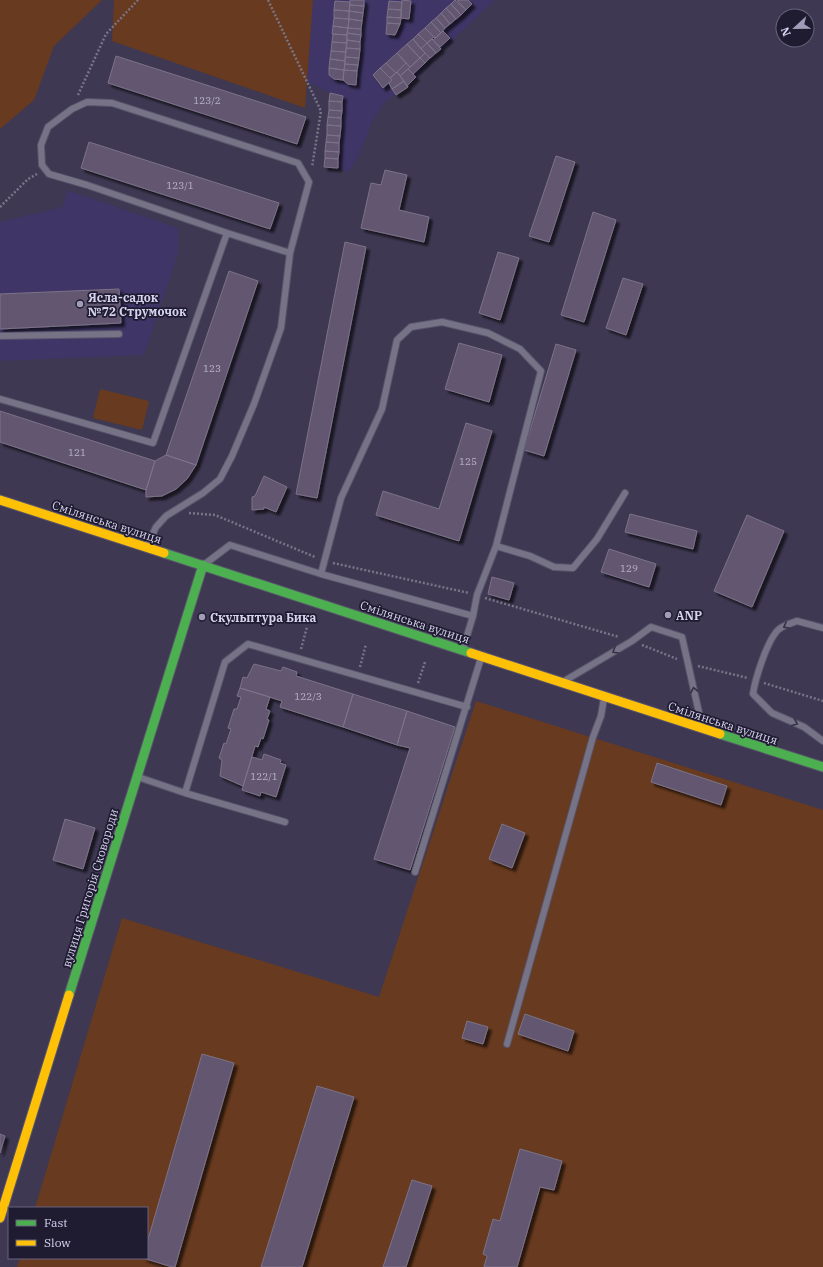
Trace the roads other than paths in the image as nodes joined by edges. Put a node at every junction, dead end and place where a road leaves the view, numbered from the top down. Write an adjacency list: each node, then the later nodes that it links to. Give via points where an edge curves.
1 (227, 233): 2 (lane); 2 (lane, via 49,174 42,165 41,145 48,127 72,109 87,102 112,103 298,163 309,182); 5 (lane, via 153,443)
2 (290, 253): 9 (lane, via 281,328 232,456 220,478 166,516 156,527)
3 (119, 334): 4 (lane)
4 (0, 336)
5 (0, 399)
6 (625, 493): 8 (lane, via 597,539 573,568 554,567 530,556)
7 (0, 500): 9 (main road, Смілянська вулиця)
8 (496, 546): 11 (lane, via 541,371 520,349 488,333 442,322 411,327 397,340 382,409 341,498); 12 (lane, via 477,595)
9 (146, 548): 10 (main road, Смілянська вулиця)
10 (203, 565): 11 (lane, via 230,546); 14 (main road, Смілянська вулиця); 22 (main road, вулиця Григорія Сковороди)
11 (321, 574): 12 (lane)
12 (473, 616): 14 (lane)
13 (823, 628): 20 (lane, one-way to 20, via 798,621 778,630 765,653 755,680 753,694 772,713 804,727)
14 (463, 650): 15 (main road, Смілянська вулиця)
15 (482, 657): 16 (main road, Смілянська вулиця); 18 (lane)
16 (562, 682): 17 (main road, Смілянська вулиця); 19 (lane, one-way to 16, via 682,637 651,627)
17 (604, 697): 19 (main road, Смілянська вулиця); 26 (lane, via 601,716)
18 (467, 707): 23 (lane, via 248,644 225,662); 25 (lane)
19 (702, 728): 21 (main road, Смілянська вулиця)
20 (823, 742)
21 (823, 768)
22 (137, 776): 23 (lane); 27 (main road, вулиця Григорія Сковороди)
23 (185, 793): 24 (lane)
24 (285, 822)
25 (415, 872)
26 (507, 1044)
27 (0, 1218)

